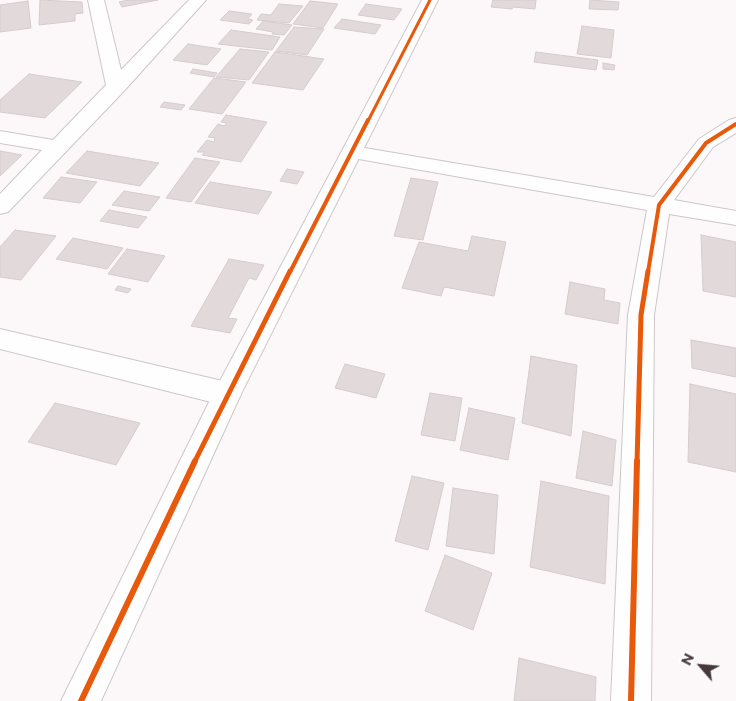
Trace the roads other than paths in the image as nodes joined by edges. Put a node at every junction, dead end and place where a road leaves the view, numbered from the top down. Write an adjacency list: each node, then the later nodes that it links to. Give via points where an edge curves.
1 (96, 0): 4 (street)
2 (198, 0): 4 (street)
3 (430, 0): 8 (street)
4 (116, 88): 7 (street)
5 (736, 124): 9 (street, via 706,143)
6 (0, 137): 7 (street)
7 (58, 147): 10 (street)
8 (353, 152): 9 (street); 13 (street)
9 (659, 205): 11 (street); 15 (street, via 641,315)
10 (0, 207)
11 (736, 218)
12 (0, 339): 13 (street)
13 (227, 394): 14 (street)
14 (81, 701)
15 (631, 701)

